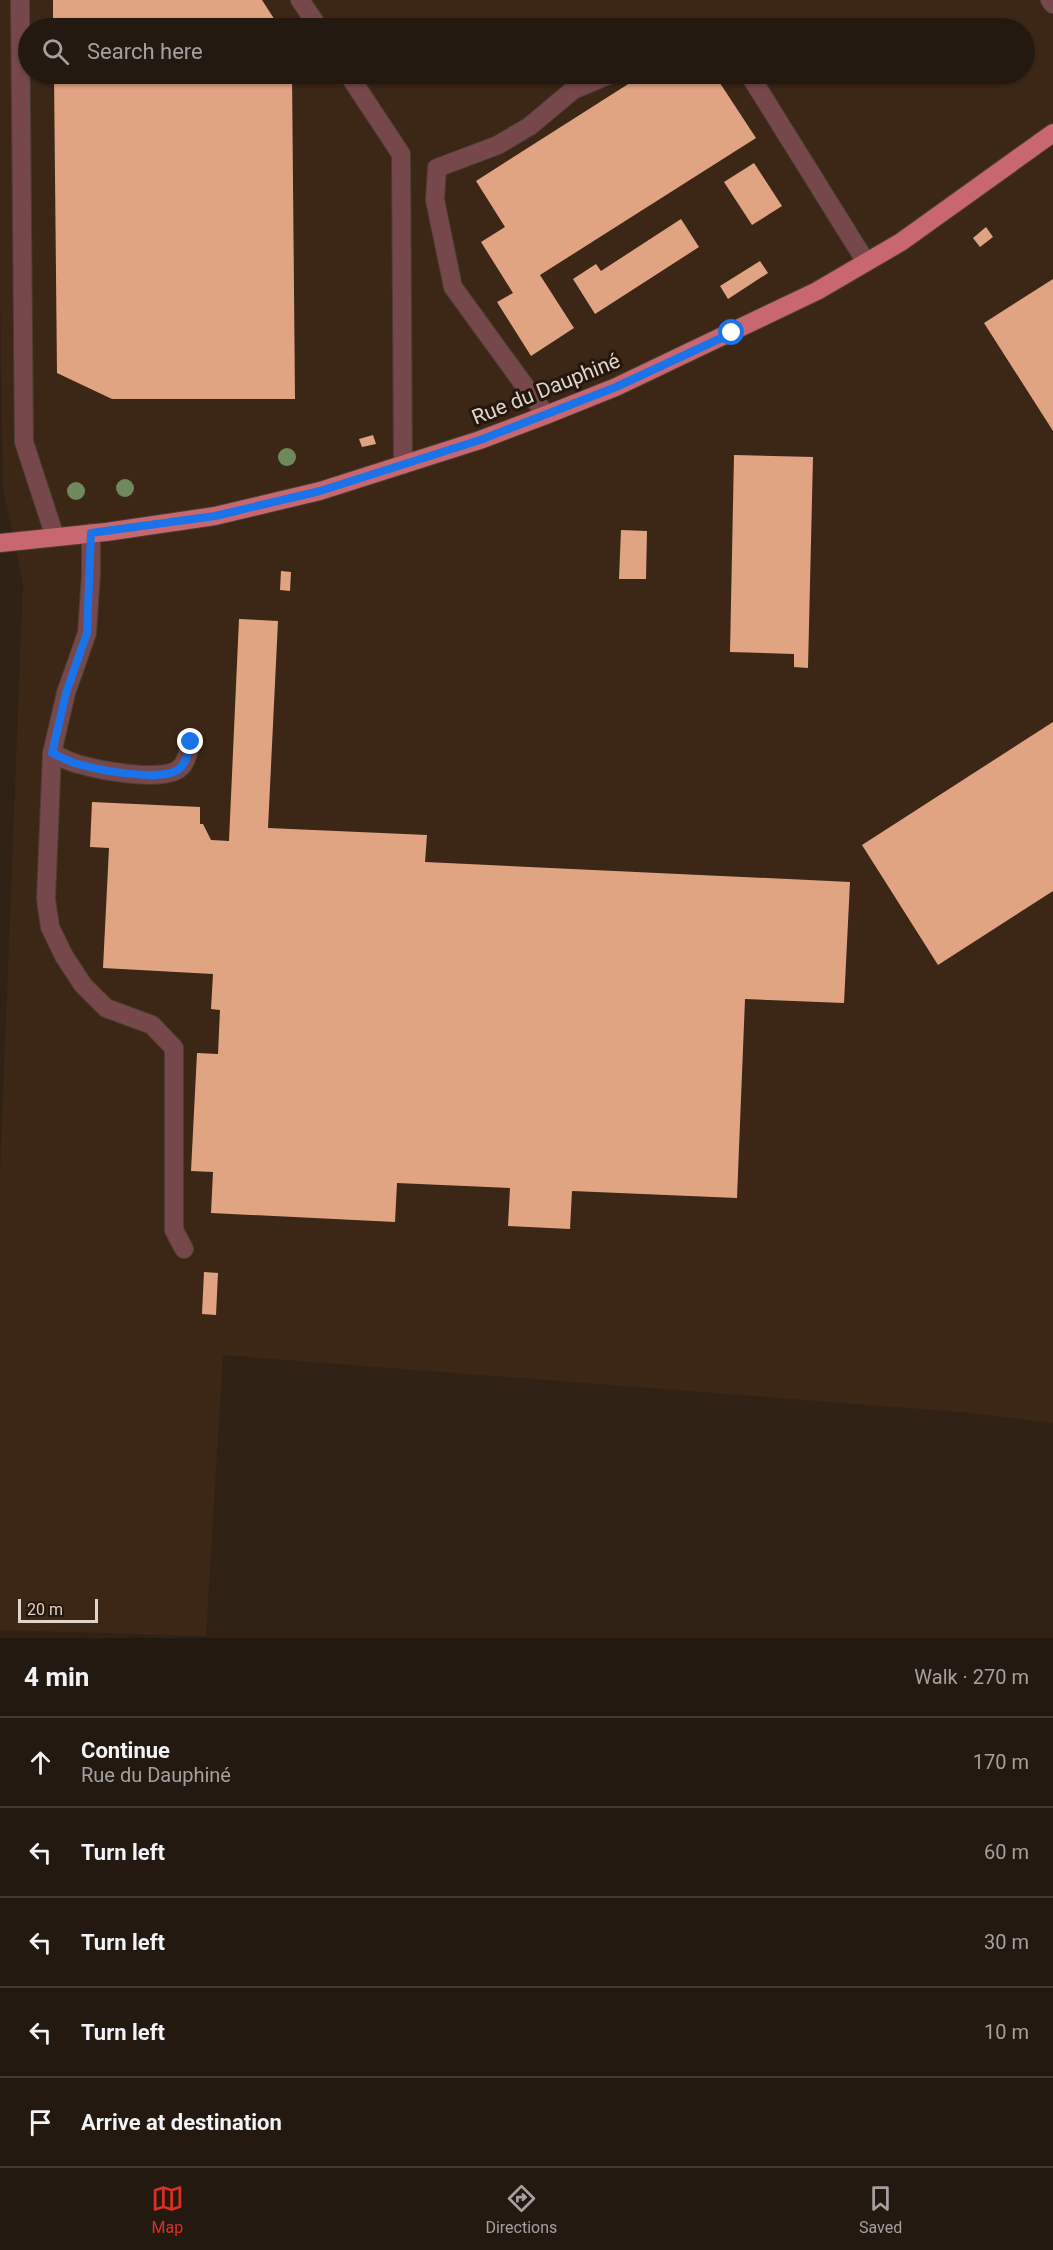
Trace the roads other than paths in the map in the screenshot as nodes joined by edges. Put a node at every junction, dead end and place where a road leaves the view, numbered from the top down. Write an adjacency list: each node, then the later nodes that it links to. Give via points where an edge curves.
1 (20, 0): 5 (street)
2 (300, 0): 6 (street)
3 (1050, 0): 4 (street)
4 (1053, 4)
5 (20, 18)
6 (312, 18)
7 (21, 84): 16 (street, via 24,442)
8 (355, 84): 14 (street, via 401,154)
9 (587, 84): 13 (street, via 573,90 530,126 498,145 437,168 435,200 453,287)
10 (755, 84): 12 (street)
11 (1053, 133): 12 (main road, Rue du Dauphiné, via 901,242)
12 (866, 262): 13 (main road, Rue du Dauphiné, via 732,333)
13 (546, 415): 14 (main road, Rue du Dauphiné)
14 (403, 465): 15 (main road, Rue du Dauphiné, via 320,491 215,516)
15 (91, 533): 16 (main road, Rue du Dauphiné); 19 (street, via 87,633 66,693)
16 (55, 537): 17 (main road, Rue du Dauphiné)
17 (0, 543)
18 (191, 742): 19 (street, via 178,771 155,775 116,773 76,764)
19 (52, 753): 20 (street, via 46,899 50,927 83,985 106,1008 152,1025 174,1048 174,1230)
20 (184, 1249)

